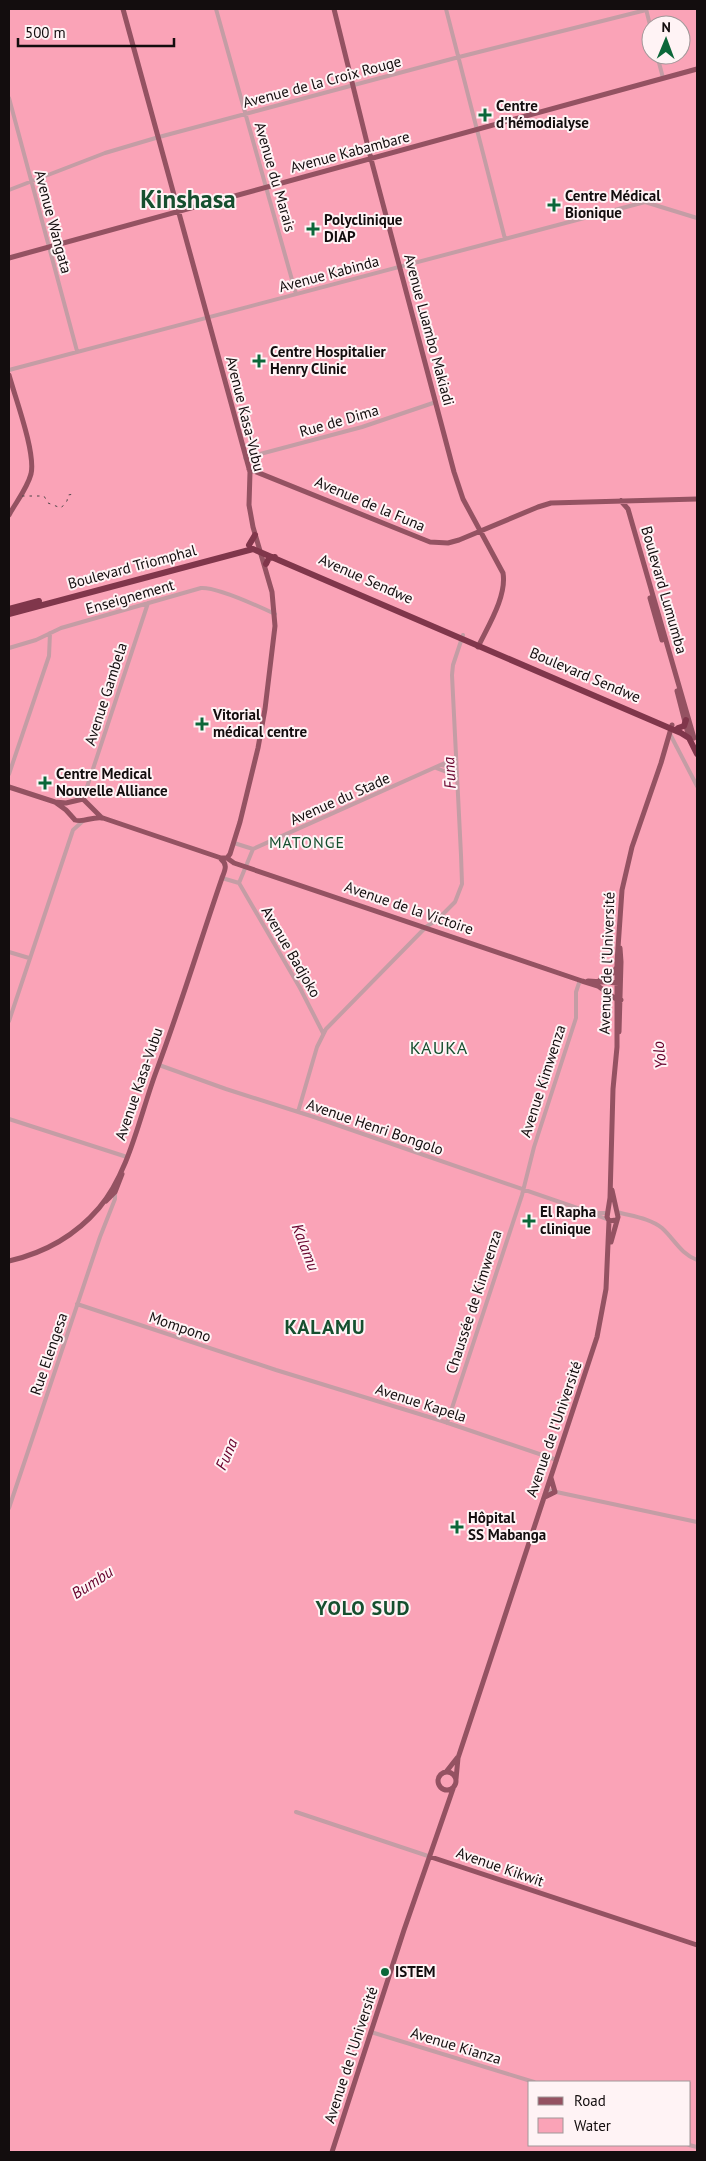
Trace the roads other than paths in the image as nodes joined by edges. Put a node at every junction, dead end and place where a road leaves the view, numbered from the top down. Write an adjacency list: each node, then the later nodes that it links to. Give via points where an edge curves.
1 (123, 9): 14 (main road, Avenue Kasa-Vubu)
2 (216, 9): 12 (street, Avenue du Marais)
3 (334, 9): 10 (main road, Avenue Luambo Makiadi)
4 (446, 9): 6 (street)
5 (646, 9): 6 (street, Avenue de la Croix Rouge)
6 (459, 57): 10 (street, Avenue de la Croix Rouge); 13 (street)
7 (660, 65): 9 (street)
8 (697, 69): 9 (main road, Avenue Kabambare)
9 (663, 78): 13 (main road, Avenue Kabambare)
10 (353, 85): 12 (street, Avenue de la Croix Rouge); 15 (main road, Avenue Luambo Makiadi)
11 (9, 98): 16 (street, Avenue Wangata)
12 (245, 114): 14 (street, Avenue de la Croix Rouge); 17 (street, Avenue du Marais)
13 (477, 130): 15 (main road, Avenue Kabambare); 21 (street)
14 (159, 136): 16 (street, Avenue de la Croix Rouge); 19 (main road, Avenue Kasa-Vubu)
15 (371, 159): 17 (main road, Avenue Kabambare); 24 (main road, Avenue Luambo Makiadi)
16 (30, 182): 18 (street, Avenue de la Croix Rouge); 22 (street, Avenue Wangata)
17 (266, 188): 19 (main road, Avenue Kabambare); 25 (street, Avenue du Marais)
18 (9, 190)
19 (179, 212): 22 (main road, Avenue Kabambare); 26 (main road, Avenue Kasa-Vubu)
20 (697, 218): 21 (street, Avenue Kabinda, via 645,202)
21 (505, 240): 24 (street, Avenue Kabinda)
22 (48, 248): 23 (main road, Avenue Kabambare); 27 (street, Avenue Wangata)
23 (10, 258)
24 (400, 267): 25 (street, Avenue Kabinda); 31 (main road, Avenue Luambo Makiadi)
25 (296, 294): 26 (street, Avenue Kabinda)
26 (208, 318): 27 (street, Avenue Kabinda); 32 (main road, Avenue Kasa-Vubu)
27 (78, 351): 28 (street, Avenue Kabinda)
28 (9, 370)
29 (9, 375): 37 (main road, via 31,454 32,469 28,483)
30 (9, 382): 36 (main road, via 29,461 27,478)
31 (436, 402): 32 (street, Rue de Dima, via 362,427); 39 (main road, Avenue Luambo Makiadi, via 461,493)
32 (246, 457): 33 (main road, Avenue Kasa-Vubu)
33 (249, 469): 38 (main road, Avenue Kasa-Vubu, via 249,501); 39 (main road, Avenue de la Funa, via 426,542 453,542)
34 (697, 499): 35 (main road, Avenue de la Funa)
35 (628, 505): 39 (main road, Avenue de la Funa, via 619,501 551,503); 41 (main road, Boulevard Lumumba)
36 (9, 511)
37 (9, 515)
38 (255, 530): 40 (highway); 40 (main road, Avenue Kasa-Vubu)
39 (480, 531): 53 (main road, Avenue Luambo Makiadi, via 503,573 504,581 503,594)
40 (257, 547): 42 (highway, Avenue Sendwe); 43 (main road, Avenue Kasa-Vubu); 44 (highway, Avenue Sendwe); 48 (highway, Boulevard Triomphal); 49 (highway, Boulevard Triomphal)
41 (638, 550): 55 (main road, Boulevard Lumumba); 57 (main road, Boulevard Lumumba)
42 (275, 558): 43 (highway, via 269,558); 44 (highway, Avenue Sendwe)
43 (266, 567): 45 (main road, Avenue Kasa-Vubu)
44 (361, 592): 52 (highway, Avenue Sendwe)
45 (274, 602): 47 (street); 50 (main road, Avenue Kasa-Vubu)
46 (148, 603): 47 (street, Enseignement, via 205,588); 51 (street, Enseignement); 69 (street, Avenue Gambela)
47 (259, 606): 50 (street, Enseignement)
48 (9, 609)
49 (9, 614)
50 (275, 614): 77 (main road, Avenue Kasa-Vubu, via 262,727)
51 (50, 633): 54 (street, Enseignement); 65 (street, via 49,656)
52 (466, 639): 53 (highway, Boulevard Sendwe); 60 (street, via 452,670)
53 (479, 645): 56 (highway, Boulevard Sendwe)
54 (9, 648)
55 (686, 720): 56 (highway, via 684,726); 57 (main road, Boulevard Lumumba)
56 (674, 730): 57 (highway); 67 (street); 84 (main road, Avenue de l’Université, via 628,862)
57 (691, 737): 58 (highway, Boulevard Lumumba); 59 (highway, Boulevard Lumumba)
58 (697, 745)
59 (697, 754)
60 (456, 758): 61 (street, Avenue du Stade); 63 (street)
61 (441, 765): 62 (street, Avenue du Stade); 63 (street)
62 (436, 768): 64 (street); 78 (street, Avenue du Stade)
63 (456, 768): 64 (street); 66 (street)
64 (444, 771): 66 (street)
65 (9, 774)
66 (458, 776): 83 (street, via 461,890 455,902)
67 (697, 786)
68 (9, 787): 71 (main road)
69 (86, 792): 70 (street); 72 (street)
70 (75, 800): 71 (main road); 72 (main road, via 84,799); 73 (main road, via 70,805)
71 (55, 802): 73 (main road)
72 (90, 805): 74 (main road); 75 (main road, via 91,813)
73 (70, 815): 75 (main road); 76 (street)
74 (103, 818): 75 (main road); 79 (main road, Avenue de la Victoire)
75 (85, 820): 76 (street)
76 (73, 830): 86 (street)
77 (234, 843): 78 (street); 79 (main road, Avenue Kasa-Vubu)
78 (253, 849): 80 (street)
79 (227, 861): 80 (main road, Avenue de la Victoire); 81 (main road, Avenue Kasa-Vubu)
80 (246, 867): 82 (street); 83 (main road, Avenue de la Victoire)
81 (222, 878): 82 (street); 97 (main road, Avenue Kasa-Vubu)
82 (239, 883): 95 (street, Avenue Badjoko)
83 (431, 927): 88 (main road, Avenue de la Victoire); 95 (street)
84 (618, 943): 87 (main road, Avenue de l’Université); 90 (main road, via 621,962)
85 (9, 952): 86 (street)
86 (29, 958): 94 (street)
87 (617, 966): 89 (main road, via 610,975); 90 (main road, Avenue de l’Université)
88 (581, 980): 89 (main road); 91 (main road); 103 (street, Avenue Kimwenza, via 576,992 576,1018)
89 (598, 981): 90 (main road)
90 (618, 983): 92 (main road, Avenue de l’Université)
91 (610, 995): 92 (main road); 93 (main road)
92 (618, 1000): 93 (main road, Avenue de l’Université); 96 (main road)
93 (616, 1013): 96 (main road, Avenue de l’Université)
94 (9, 1021)
95 (323, 1033): 98 (street)
96 (617, 1047): 102 (main road, Avenue de l’Université, via 613,1074)
97 (159, 1065): 98 (street, Avenue Henri Bongolo); 100 (main road, Avenue Kasa-Vubu)
98 (298, 1112): 103 (street, Avenue Henri Bongolo)
99 (9, 1119): 100 (street)
100 (127, 1156): 101 (main road, Avenue Kasa-Vubu)
101 (124, 1167): 104 (main road, Avenue Kasa-Vubu); 104 (main road)
102 (610, 1179): 108 (main road, Avenue de l’Université); 109 (main road, Avenue de l’Université)
103 (523, 1189): 107 (street, Avenue Henri Bongolo); 118 (street, Chaussée de Kimwenza)
104 (112, 1194): 105 (main road, Avenue Kasa-Vubu); 105 (main road); 106 (main road)
105 (100, 1206): 114 (main road, Avenue Kasa-Vubu, via 82,1225 56,1244)
106 (111, 1206): 116 (street, Rue Elengesa)
107 (583, 1210): 108 (street); 112 (street)
108 (608, 1212): 109 (main road); 112 (main road, Avenue de l’Université)
109 (617, 1212): 110 (street); 111 (main road, Avenue de l’Université)
110 (628, 1216): 111 (street); 115 (street, via 646,1219 660,1227 676,1246)
111 (616, 1220): 112 (main road); 113 (main road, Avenue de l’Université)
112 (609, 1221): 113 (main road, Avenue de l’Université)
113 (609, 1247): 119 (main road, Avenue de l’Université, via 602,1318)
114 (9, 1260)
115 (697, 1260)
116 (77, 1304): 117 (street, Mompono); 124 (street, Rue Elengesa)
117 (276, 1370): 118 (street, Avenue Kapela)
118 (448, 1423): 119 (street, Avenue Kapela)
119 (557, 1460): 120 (main road, Avenue de l’Université)
120 (551, 1477): 121 (main road, Avenue de l’Université); 122 (main road)
121 (547, 1490): 122 (street); 123 (main road, Avenue de l’Université)
122 (555, 1492): 123 (main road); 125 (street)
123 (544, 1497): 126 (main road, Avenue de l’Université)
124 (9, 1508)
125 (697, 1522)
126 (458, 1758): 127 (main road); 128 (main road, Avenue de l’Université)
127 (446, 1772): 128 (main road, via 453,1774); 129 (main road, via 439,1781 442,1788)
128 (455, 1782): 129 (main road); 130 (main road, Avenue de l’Université)
129 (449, 1789): 130 (main road)
130 (452, 1795): 132 (main road, Avenue de l’Université)
131 (296, 1812): 132 (street, Avenue Kikwit)
132 (431, 1857): 133 (main road, Avenue Kikwit); 134 (main road, Avenue de l’Université)
133 (697, 1945)
134 (371, 2032): 135 (street, Avenue Kianza); 136 (main road, Avenue de l’Université)
135 (531, 2081)
136 (332, 2152)

